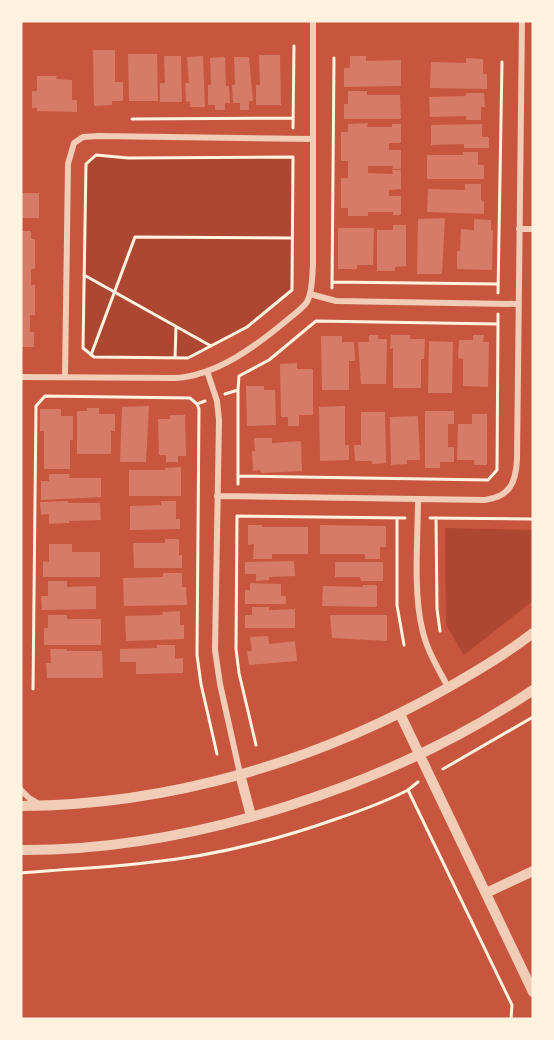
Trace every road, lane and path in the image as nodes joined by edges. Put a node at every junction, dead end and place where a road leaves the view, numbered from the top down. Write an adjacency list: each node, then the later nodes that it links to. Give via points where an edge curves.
1 (313, 21): 9 (street)
2 (522, 21): 11 (street)
3 (294, 46): 6 (path)
4 (334, 58): 15 (path)
5 (502, 62): 16 (path)
6 (293, 118): 7 (path); 8 (path)
7 (132, 119)
8 (293, 139): 9 (street); 10 (path); 30 (street, via 99,136 83,137 74,143 68,164)
9 (312, 139): 18 (street)
10 (293, 157): 13 (path); 14 (path, via 96,155 86,164)
11 (519, 228): 12 (street); 21 (street)
12 (533, 229)
13 (292, 238): 17 (path, via 135,237); 25 (path, via 292,290 247,327)
14 (84, 275): 17 (path); 26 (path, via 84,348)
15 (332, 282): 16 (path); 19 (path)
16 (497, 284): 20 (path)
17 (115, 292): 24 (path); 26 (path)
18 (310, 294): 19 (street); 28 (street, via 299,310 263,340)
19 (332, 301): 20 (street); 22 (path)
20 (498, 304): 21 (street); 23 (path)
21 (517, 304): 37 (street, via 517,459 511,487 503,495 489,499)
22 (331, 321): 23 (path); 31 (path, via 316,321 269,360 239,376)
23 (498, 324): 34 (path, via 497,470 488,480)
24 (176, 326): 25 (path); 27 (path)
25 (211, 346): 27 (path, via 188,358)
26 (91, 355): 27 (path)
27 (176, 358)
28 (207, 371): 30 (street, via 175,378); 32 (street)
29 (21, 376): 30 (street)
30 (65, 376)
31 (238, 390): 32 (path); 34 (path)
32 (215, 398): 33 (path); 35 (street, via 219,420)
33 (197, 404): 47 (path, via 190,398 45,396 36,406); 52 (path, via 197,655)
34 (238, 476): 36 (path)
35 (217, 496): 36 (street); 54 (street, via 215,650)
36 (238, 496): 37 (street); 38 (path)
37 (418, 499): 40 (street)
38 (237, 516): 39 (path); 51 (path, via 236,649)
39 (397, 518): 40 (path); 45 (path, via 397,604)
40 (418, 518): 41 (path); 46 (street, via 420,620 429,650)
41 (436, 518): 42 (path); 43 (path)
42 (533, 519)
43 (440, 631)
44 (533, 633): 46 (street)
45 (404, 645)
46 (448, 687): 49 (street)
47 (33, 689)
48 (533, 690): 53 (street)
49 (400, 714): 53 (street); 54 (street, via 326,747)
50 (533, 717): 55 (path)
51 (256, 745)
52 (217, 754)
53 (420, 754): 55 (street); 60 (street, via 301,802)
54 (240, 774): 59 (street, via 157,794); 60 (street)
55 (431, 776): 57 (path); 66 (street)
56 (21, 789): 59 (street)
57 (408, 790): 65 (path, via 326,823 227,850 147,863); 68 (path, via 512,1005)
58 (21, 806): 59 (street)
59 (43, 806)
60 (251, 816): 62 (street, via 160,836)
61 (21, 850): 62 (street)
62 (46, 850): 63 (street)
63 (21, 854)
64 (533, 871): 66 (street)
65 (21, 873)
66 (486, 894): 67 (street)
67 (533, 992)
68 (511, 1019)

